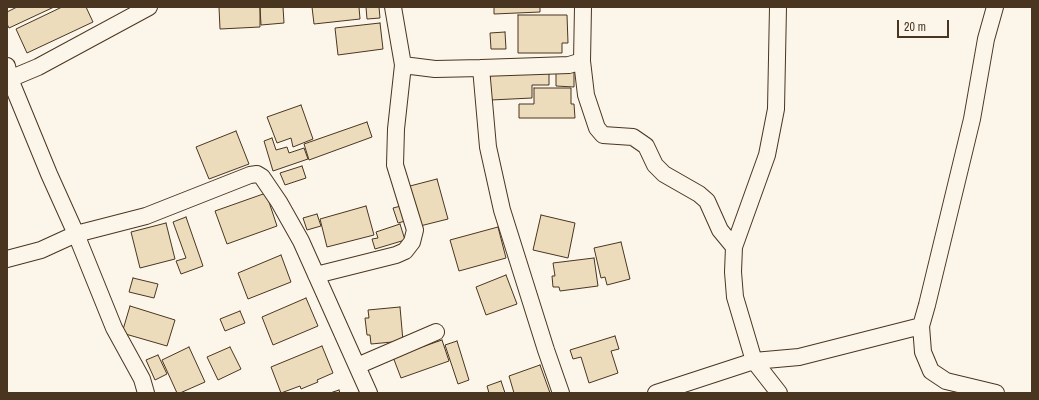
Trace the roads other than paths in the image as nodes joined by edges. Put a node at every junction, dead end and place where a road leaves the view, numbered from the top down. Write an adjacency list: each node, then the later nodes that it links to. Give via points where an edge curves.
1 (149, 7): 9 (street, via 38,67)
2 (393, 7): 7 (street)
3 (584, 7): 6 (street)
4 (778, 7): 11 (street, via 776,109 767,155)
5 (995, 7): 14 (street, via 986,39 972,119 928,306)
6 (582, 61): 8 (street, via 569,66); 11 (street, via 586,95 597,128 603,135 633,137 646,146 655,165 664,174 707,201 720,230)
7 (403, 65): 8 (street, via 435,69); 13 (street, via 395,165 415,230 412,242 405,251 396,255)
8 (481, 68): 20 (street, via 488,147 502,210)
9 (8, 75): 10 (street)
10 (76, 234): 12 (street, via 41,250); 13 (street, via 146,216 257,174 262,177 279,202); 18 (street, via 114,328 142,378)
11 (734, 247): 16 (street, via 736,298)
12 (7, 258)
13 (316, 276): 17 (street)
14 (921, 326): 16 (street, via 799,357); 23 (street, via 923,352 932,371 946,381)
15 (436, 332): 17 (street)
16 (754, 361): 21 (street); 22 (street)
17 (357, 366): 19 (street)
18 (146, 393)
19 (369, 393)
20 (561, 393)
21 (656, 393)
22 (779, 393)
23 (996, 393)

